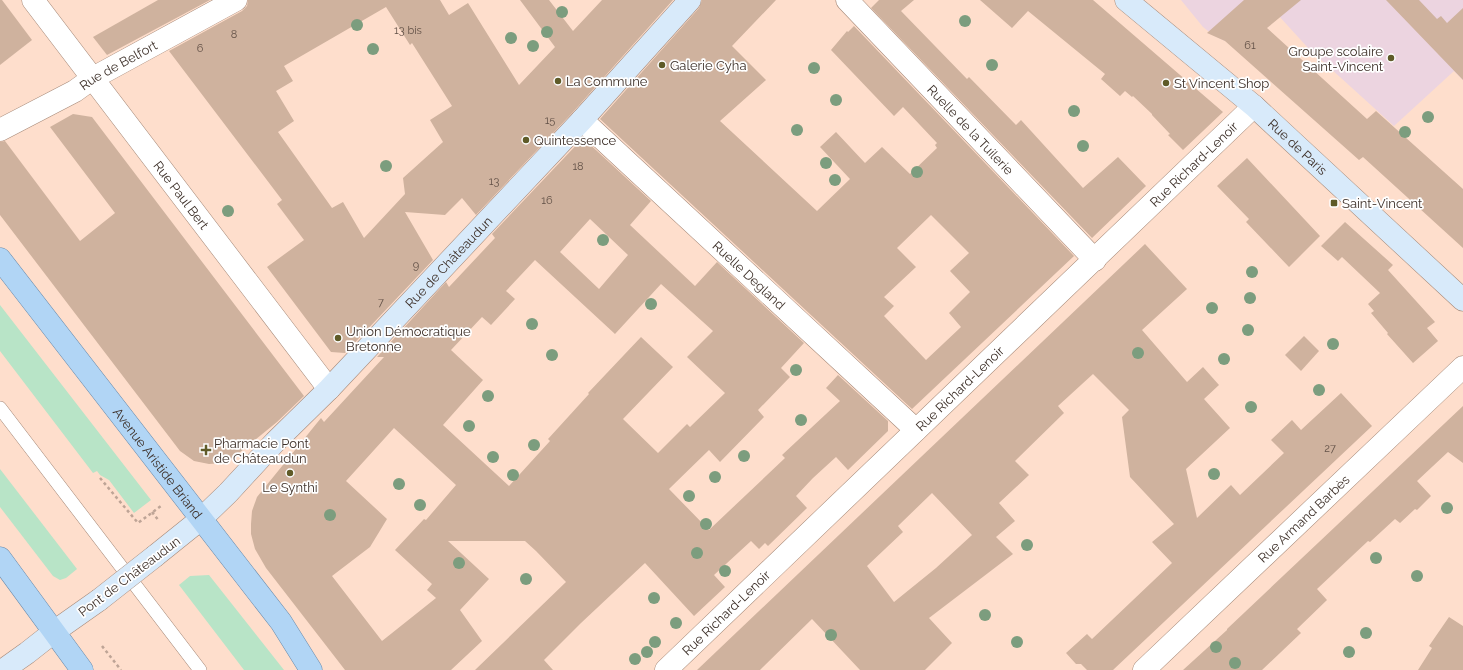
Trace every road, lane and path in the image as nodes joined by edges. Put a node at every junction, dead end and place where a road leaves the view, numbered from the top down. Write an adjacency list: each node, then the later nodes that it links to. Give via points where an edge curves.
1 (34, 0): 6 (street, Rue Paul Bert)
2 (236, 0): 6 (street, Rue de Belfort)
3 (690, 0): 8 (main road, Rue de Châteaudun)
4 (847, 0): 11 (street, Ruelle de la Tuilerie)
5 (1126, 0): 7 (main road, Rue de Paris)
6 (93, 78): 9 (street, Rue de Belfort, via 75,91); 14 (street, Rue Paul Bert)
7 (1254, 106): 11 (street, Rue Richard-Lenoir); 12 (main road, Rue de Paris)
8 (582, 120): 14 (main road, Rue de Châteaudun); 16 (street, Ruelle Degland)
9 (0, 130)
10 (0, 259): 18 (main road, Avenue Aristide Briand)
11 (1095, 260): 16 (street, Rue Richard-Lenoir)
12 (1463, 300)
13 (1463, 367): 29 (street, Rue Armand Barbès)
14 (329, 389): 18 (main road, Rue de Châteaudun)
15 (0, 408): 26 (lane)
16 (916, 430): 28 (street, Rue Richard-Lenoir)
17 (100, 478): 19 (path)
18 (202, 519): 21 (main road, Pont de Châteaudun, bridge, via 99,600); 27 (main road, Avenue Aristide Briand, via 281,622)
19 (138, 523)
20 (0, 558): 21 (main road)
21 (55, 631): 23 (main road, Pont de Châteaudun); 24 (main road)
22 (102, 646): 25 (path)
23 (3, 670)
24 (82, 670)
25 (121, 670)
26 (200, 670)
27 (311, 670)
28 (666, 670)
29 (1144, 670)

